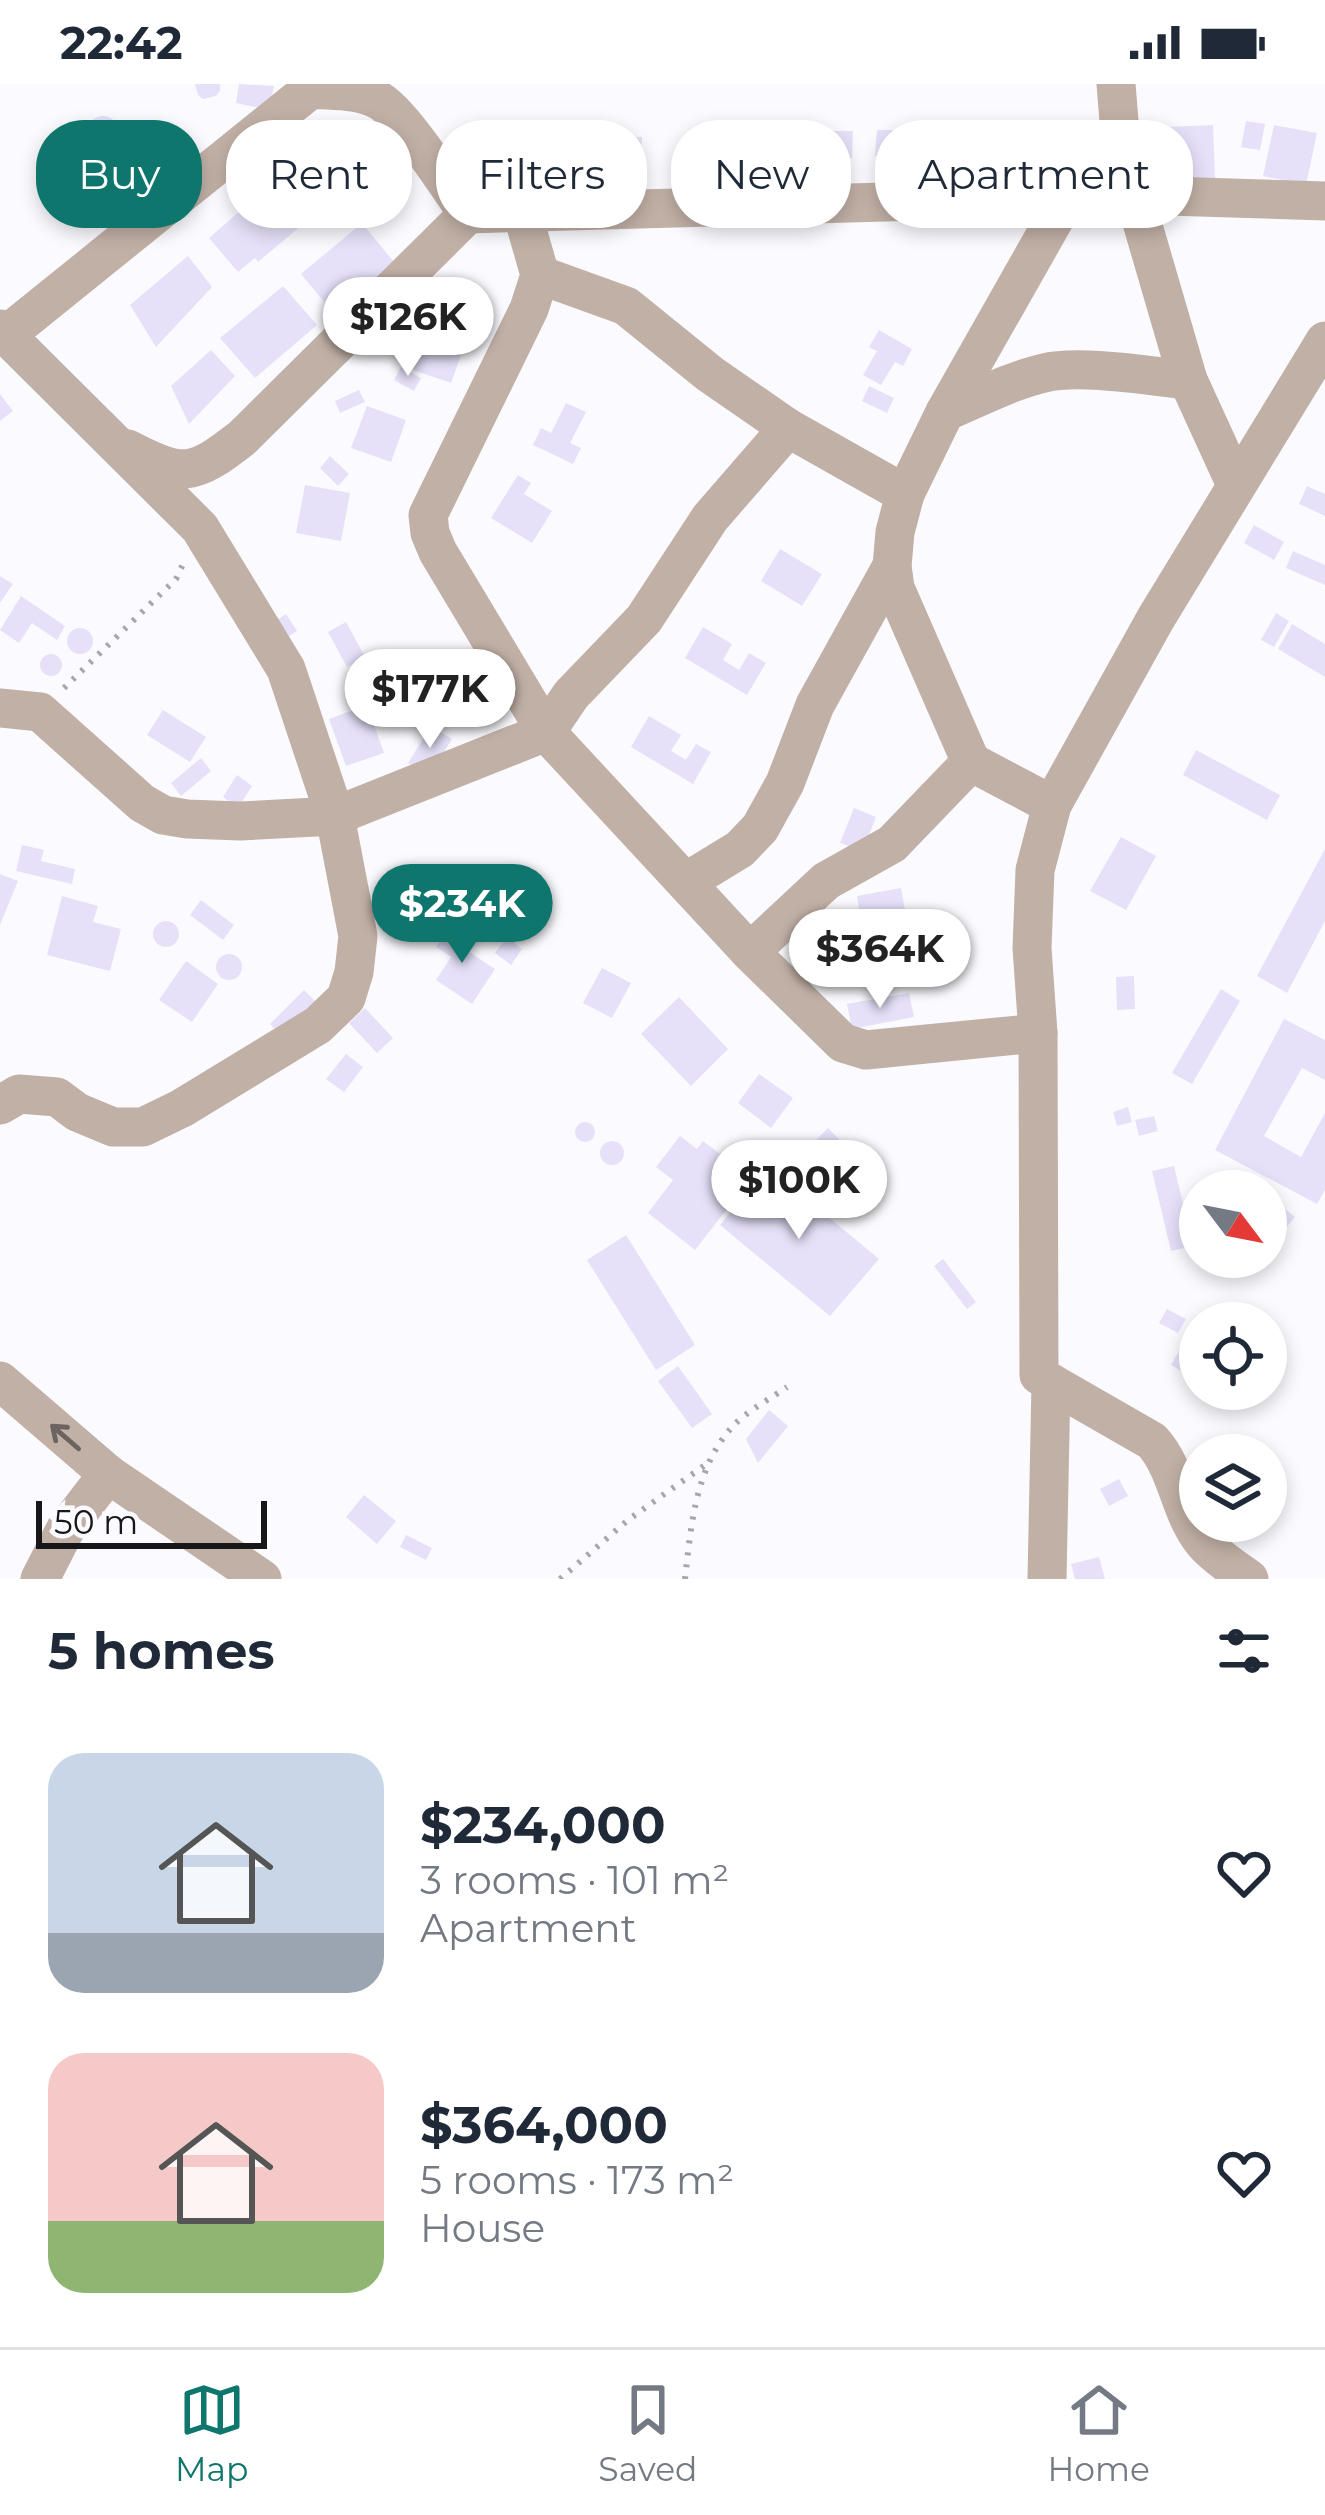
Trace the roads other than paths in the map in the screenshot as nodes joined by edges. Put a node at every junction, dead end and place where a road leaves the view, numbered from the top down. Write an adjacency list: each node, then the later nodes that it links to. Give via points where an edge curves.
1 (1116, 84): 3 (street)
2 (311, 87): 4 (street, via 381,100); 14 (street)
3 (1119, 120)
4 (436, 170)
5 (1193, 197): 6 (street)
6 (1325, 201)
7 (875, 202): 8 (street)
8 (647, 209)
9 (454, 228): 19 (street, via 208,464 168,470)
10 (527, 228): 13 (street)
11 (1050, 228): 17 (street)
12 (1144, 228): 16 (street)
13 (540, 275): 18 (street, via 626,306); 24 (street, via 428,515 438,552)
14 (3, 332): 19 (street)
15 (1322, 353): 20 (street)
16 (1188, 380): 17 (street, via 1067,369); 20 (street)
17 (946, 412): 21 (street)
18 (788, 428): 21 (street); 24 (street)
19 (107, 439): 27 (street, via 200,528 286,669)
20 (1236, 485): 26 (street)
21 (904, 494): 22 (street)
22 (892, 566): 25 (street); 28 (street, via 814,705 760,829)
23 (0, 708): 27 (street, via 40,712 164,815)
24 (547, 732): 27 (street); 28 (street)
25 (971, 762): 26 (street); 29 (street, via 892,844 826,880)
26 (1052, 805): 30 (street, via 1035,870)
27 (335, 816): 31 (street, via 358,936 346,998 318,1025 143,1127 113,1127 57,1097 19,1094)
28 (686, 882): 29 (street)
29 (750, 952): 30 (street, via 843,1043 866,1050)
30 (1038, 1033): 33 (street, via 1039,1375)
31 (0, 1105)
32 (0, 1382): 34 (street, one-way to 32)
33 (1051, 1383): 37 (street); 38 (street, via 1152,1441 1204,1543)
34 (108, 1474): 35 (street); 36 (street)
35 (40, 1579)
36 (262, 1579)
37 (1047, 1579)
38 (1249, 1579)

